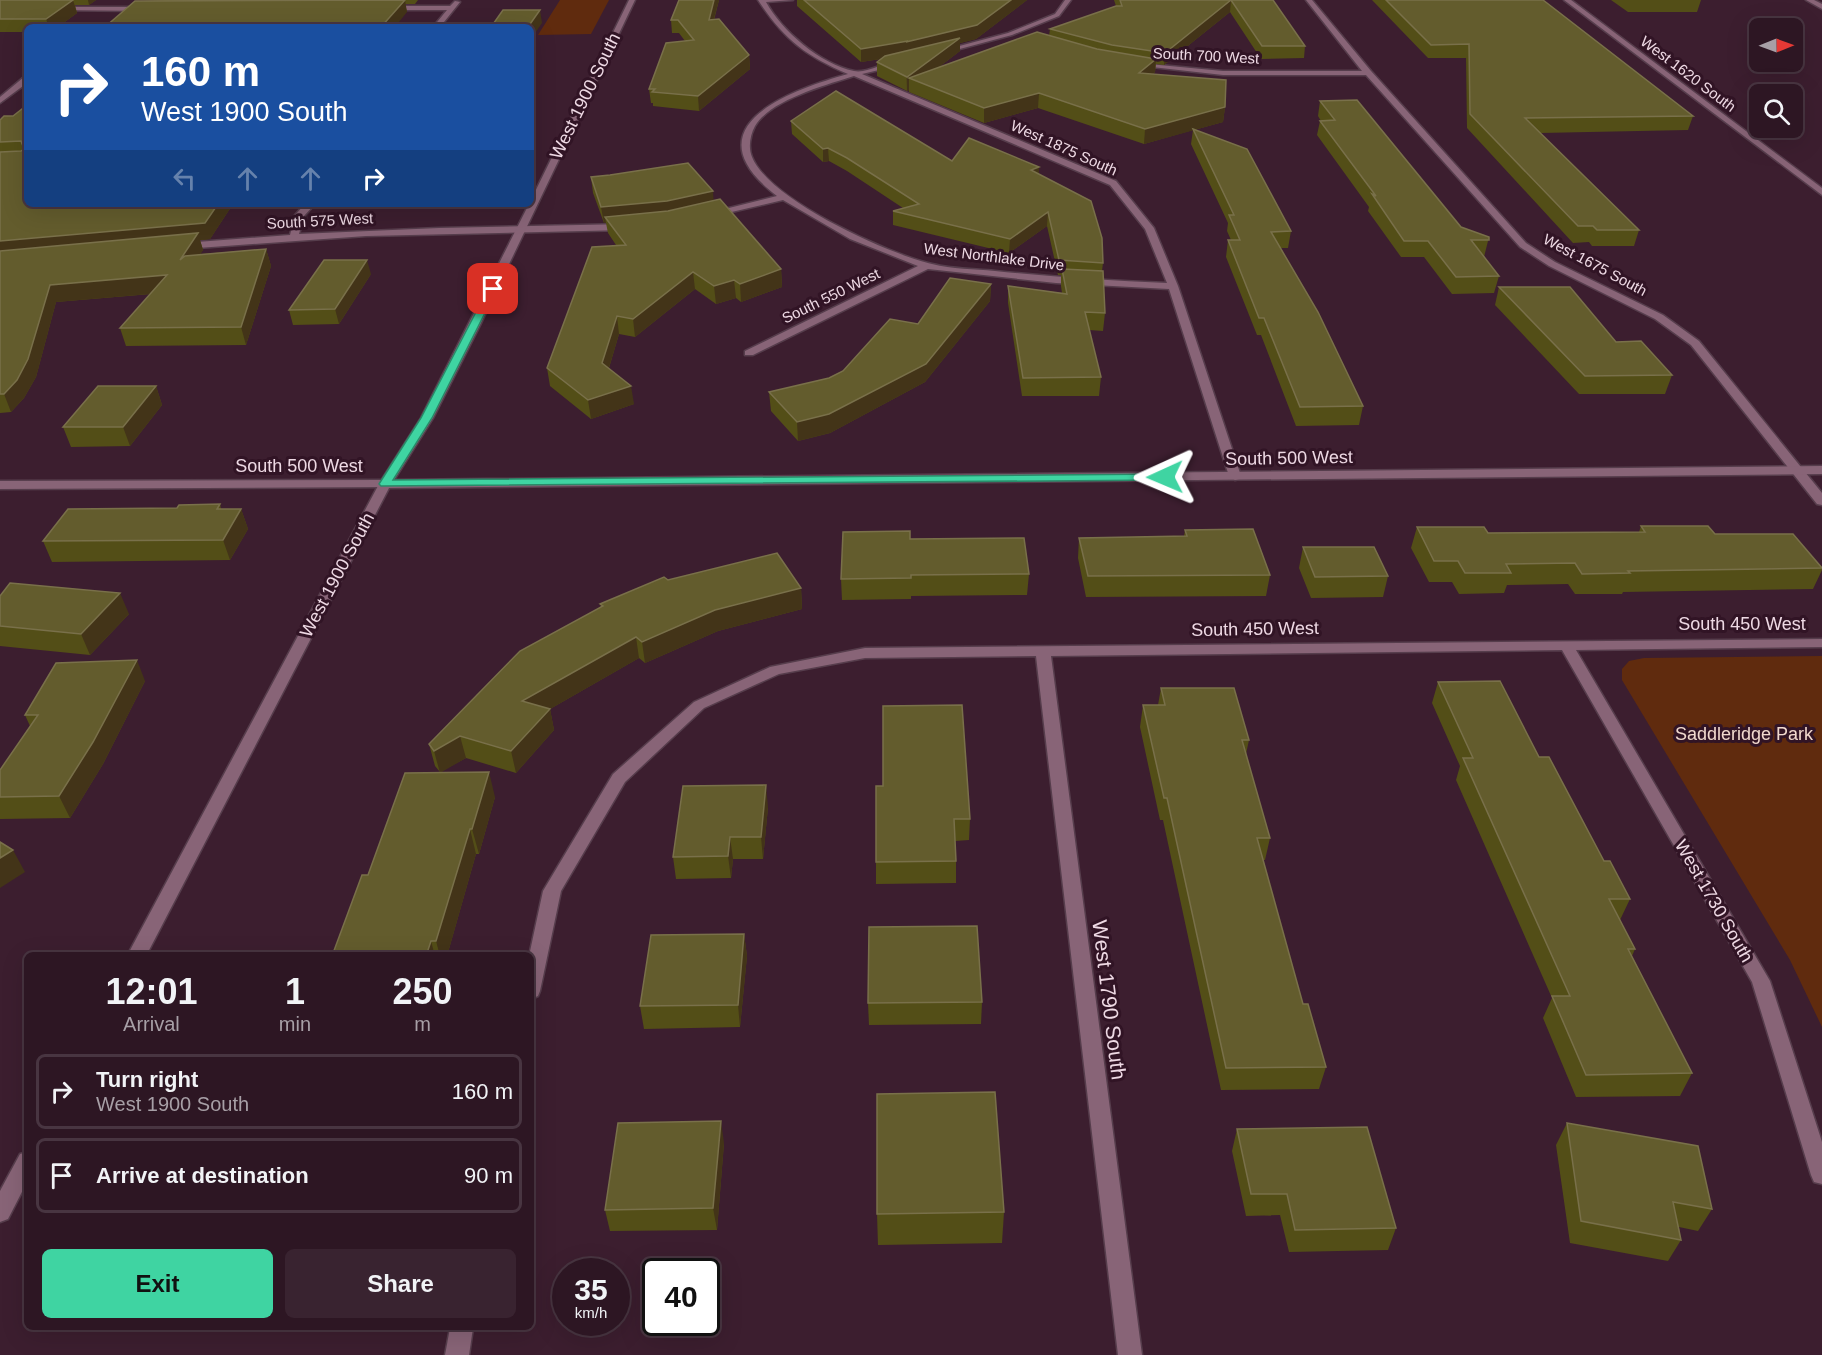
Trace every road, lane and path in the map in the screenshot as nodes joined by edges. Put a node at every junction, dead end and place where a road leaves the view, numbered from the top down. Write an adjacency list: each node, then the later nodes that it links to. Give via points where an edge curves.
1 (458, 0): 11 (street)
2 (632, 0): 26 (street, West 1900 South)
3 (790, 0): 8 (street, West 1875 South)
4 (1068, 0): 15 (street, via 1057,15)
5 (1309, 0): 20 (street, West 1675 South)
6 (1567, 0): 24 (street, West 1620 South)
7 (1809, 0): 9 (street)
8 (762, 1): 21 (street, West 1875 South, via 793,40 818,58)
9 (1822, 7)
10 (374, 8): 11 (street)
11 (452, 8): 14 (street)
12 (46, 9): 13 (street)
13 (150, 9)
14 (439, 24)
15 (1010, 34): 16 (street); 17 (street)
16 (1028, 39)
17 (936, 54)
18 (903, 62): 21 (street)
19 (1128, 64): 20 (street, South 700 West, via 1223,73)
20 (1368, 73): 37 (street, West 1675 South, via 1523,245 1552,264 1659,317 1695,343)
21 (852, 74): 25 (street, West Northlake Drive, via 772,106 753,123 746,140 747,158); 35 (street, West 1875 South, via 1113,183 1149,228)
22 (24, 81): 23 (street)
23 (0, 101)
24 (1822, 192)
25 (783, 197): 29 (street); 34 (street, West Northlake Drive, via 880,249)
26 (534, 201)
27 (307, 207): 32 (street, via 300,215)
28 (531, 207): 31 (street, West 1900 South)
29 (704, 215)
30 (635, 226): 31 (street, South 575 West)
31 (520, 230): 32 (street, South 575 West); 40 (street, West 1900 South, via 427,418)
32 (294, 236): 33 (street, South 575 West)
33 (177, 247)
34 (926, 266): 35 (street, West Northlake Drive, via 1071,282); 36 (street, South 550 West)
35 (1173, 286): 39 (street, West 1875 South)
36 (749, 353)
37 (1795, 470): 38 (street, South 500 West); 39 (street, South 500 West); 42 (street, West 1675 South)
38 (1822, 470)
39 (1235, 476): 40 (street, South 500 West)
40 (385, 484): 41 (street, South 500 West); 46 (street, West 1900 South)
41 (0, 485)
42 (1822, 501)
43 (1822, 643): 44 (street, South 450 West)
44 (1566, 645): 45 (street, South 450 West); 49 (street, West 1730 South, via 1761,981)
45 (1043, 651): 47 (street, South 450 West, via 865,653 774,670 699,705 619,778 552,891); 53 (street, West 1790 South)
46 (138, 952)
47 (534, 977)
48 (24, 1167): 50 (street)
49 (1822, 1175)
50 (0, 1212)
51 (462, 1330): 52 (street)
52 (456, 1355)
53 (1130, 1355)

